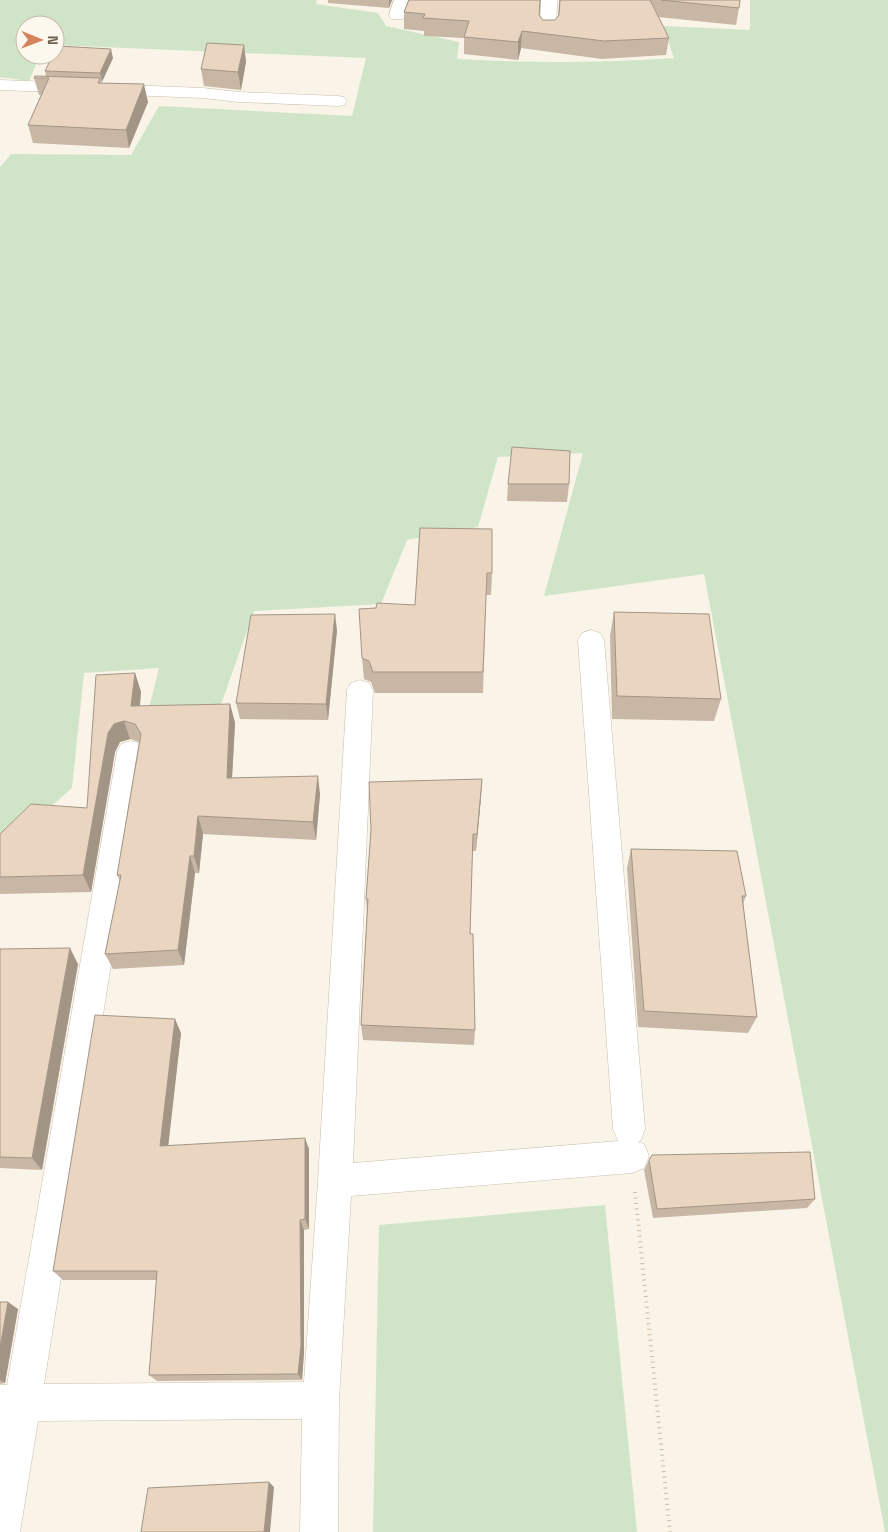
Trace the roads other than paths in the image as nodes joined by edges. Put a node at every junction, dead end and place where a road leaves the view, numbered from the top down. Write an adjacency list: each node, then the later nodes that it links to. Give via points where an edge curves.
1 (549, 0): 2 (street)
2 (548, 32)
3 (0, 84): 4 (street, via 203,92)
4 (338, 102)
5 (591, 640): 8 (street, via 630,1143)
6 (360, 690): 8 (street)
7 (131, 752): 10 (street)
8 (335, 1181): 9 (street)
9 (321, 1400): 10 (street); 12 (street)
10 (11, 1403): 11 (street)
11 (2, 1532)
12 (319, 1532)

